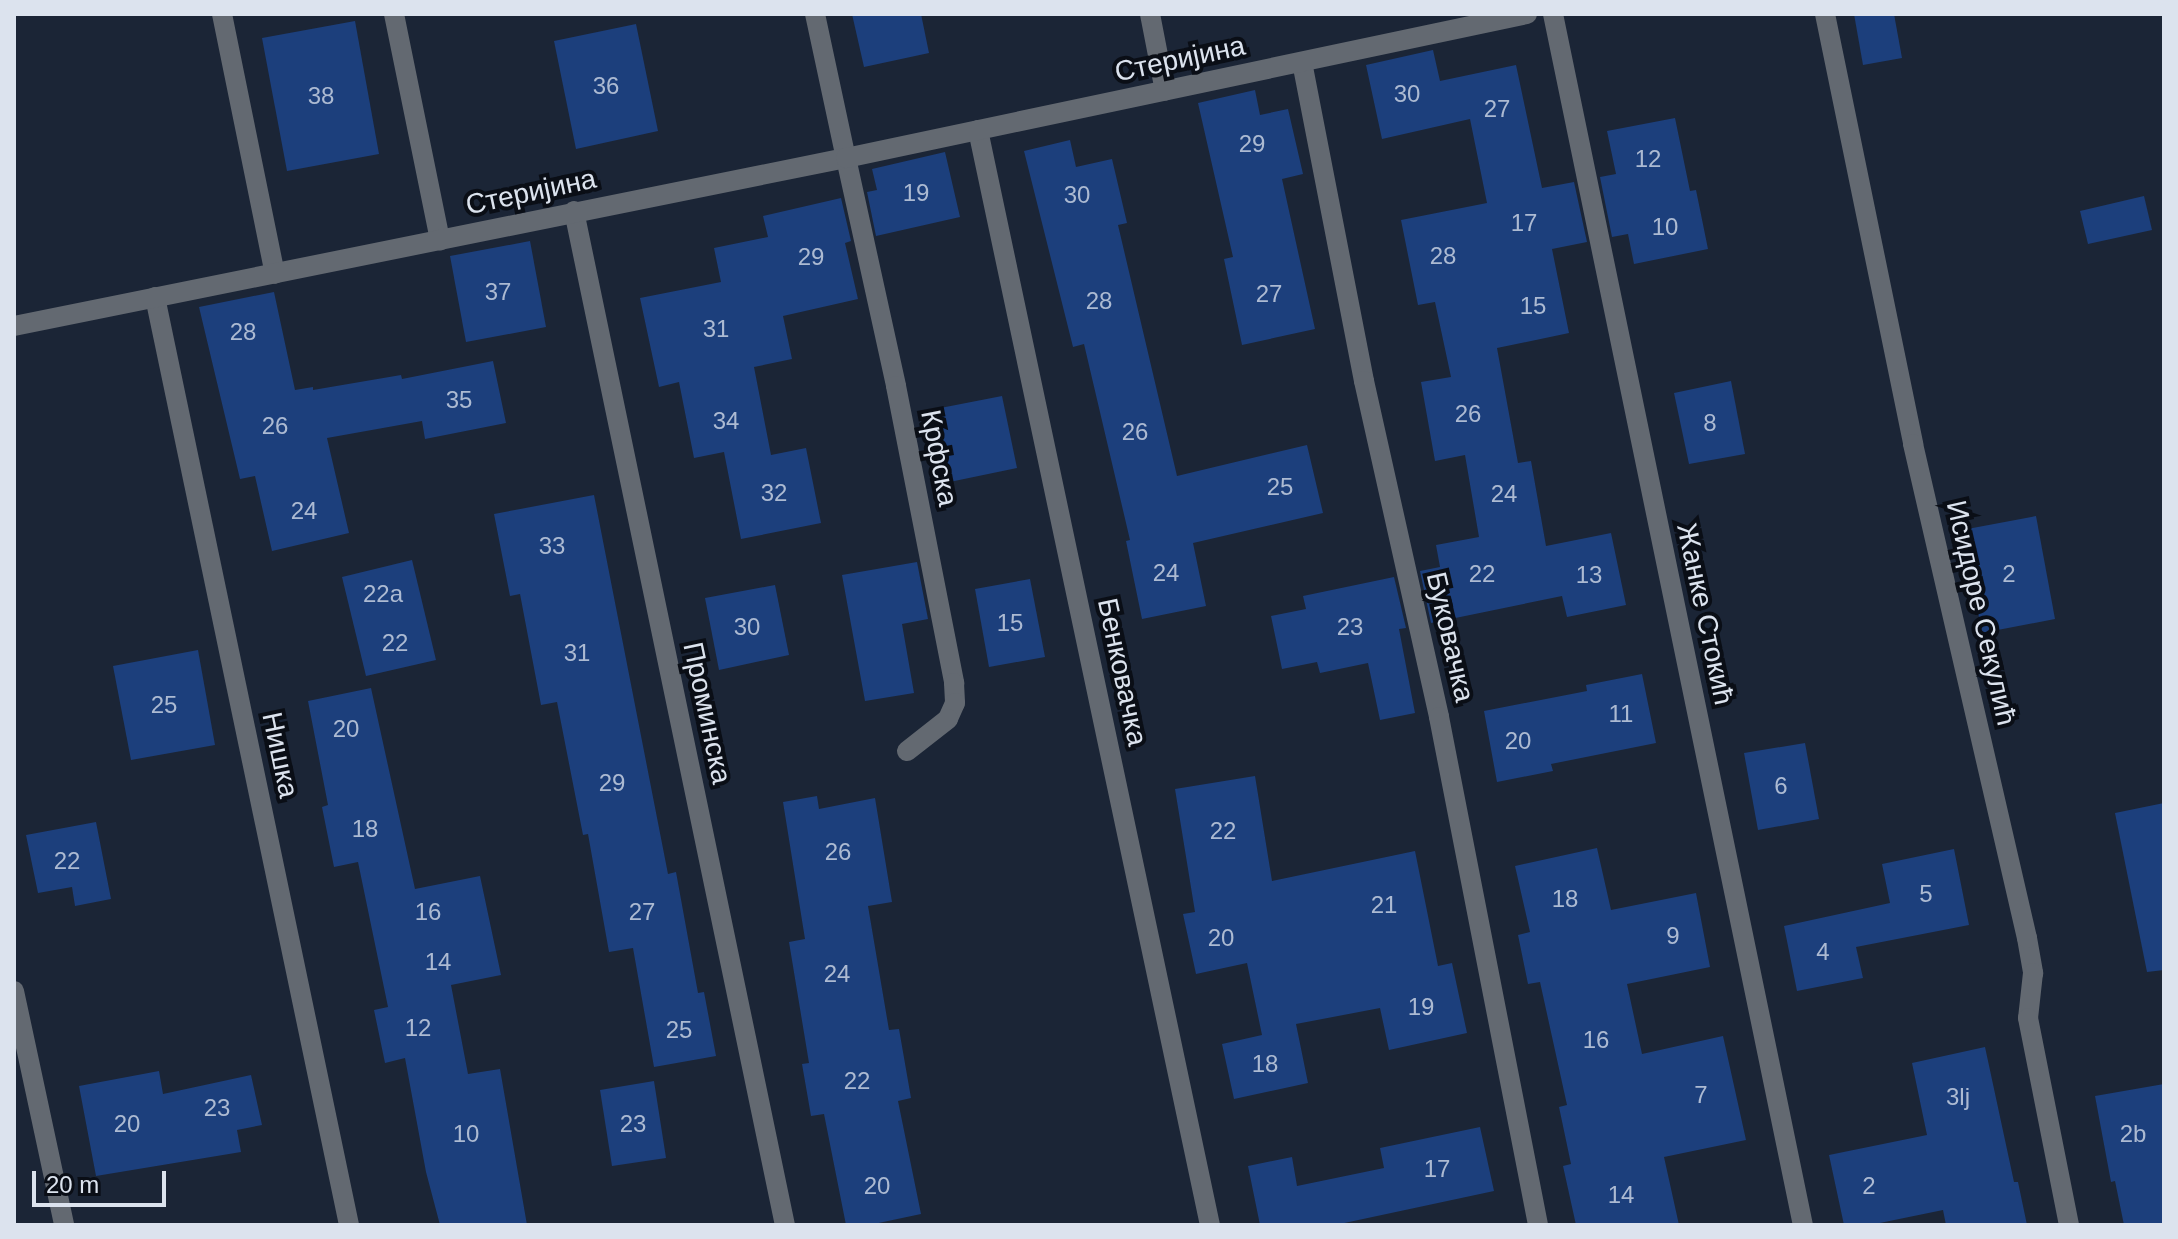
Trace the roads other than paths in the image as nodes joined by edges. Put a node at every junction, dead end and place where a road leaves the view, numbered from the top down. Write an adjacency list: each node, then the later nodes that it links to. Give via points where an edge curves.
1 (222, 14): 14 (street)
2 (394, 14): 13 (street)
3 (815, 14): 11 (street)
4 (1150, 14): 9 (street)
5 (1527, 14): 8 (street, Стеријина)
6 (1553, 14): 24 (street, Жанке Стокић)
7 (1825, 14): 25 (street, Исидоре Секулић, via 1913,444 2027,938 2033,973 2030,1033)
8 (1302, 62): 9 (street, Стеријина); 23 (street, Буковачка, via 1364,381 1439,717)
9 (1165, 91): 10 (street, Стеријина)
10 (978, 130): 11 (street, Стеријина); 22 (street, Бенковачка)
11 (846, 158): 12 (street, Стеријина); 17 (street, Крфска, via 954,683 955,703 948,719)
12 (574, 211): 13 (street, Стеријина); 21 (street, Проминска)
13 (440, 240): 14 (street, Стеријина)
14 (275, 274): 15 (street, Стеријина)
15 (155, 297): 16 (street, Стеријина); 20 (street, Нишка)
16 (14, 326)
17 (907, 751)
18 (14, 991): 19 (street)
19 (64, 1225)
20 (349, 1225)
21 (785, 1225)
22 (1210, 1225)
23 (1538, 1225)
24 (1803, 1225)
25 (2069, 1225)

